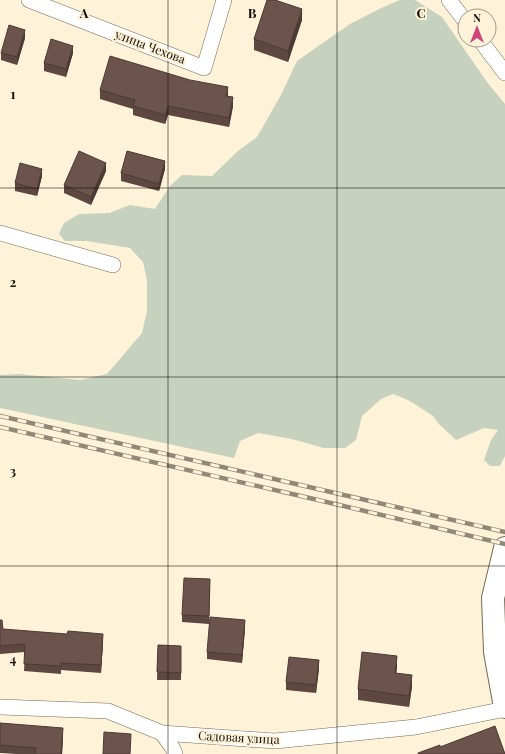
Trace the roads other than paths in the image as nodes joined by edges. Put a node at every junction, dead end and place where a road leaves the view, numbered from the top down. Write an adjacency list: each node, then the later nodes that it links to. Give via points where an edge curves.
1 (29, 0): 2 (street, улица Чехова, via 204,68)
2 (224, 0)
3 (449, 0): 4 (street)
4 (457, 10)
5 (486, 48): 6 (street)
6 (505, 73)
7 (0, 233): 8 (street)
8 (113, 266)
9 (505, 548): 11 (street, via 493,598 494,652)
10 (0, 708): 12 (street, Садовая улица, via 108,711)
11 (505, 708): 12 (street, Садовая улица, via 416,727 275,741)
12 (162, 733): 13 (street)
13 (175, 754)

